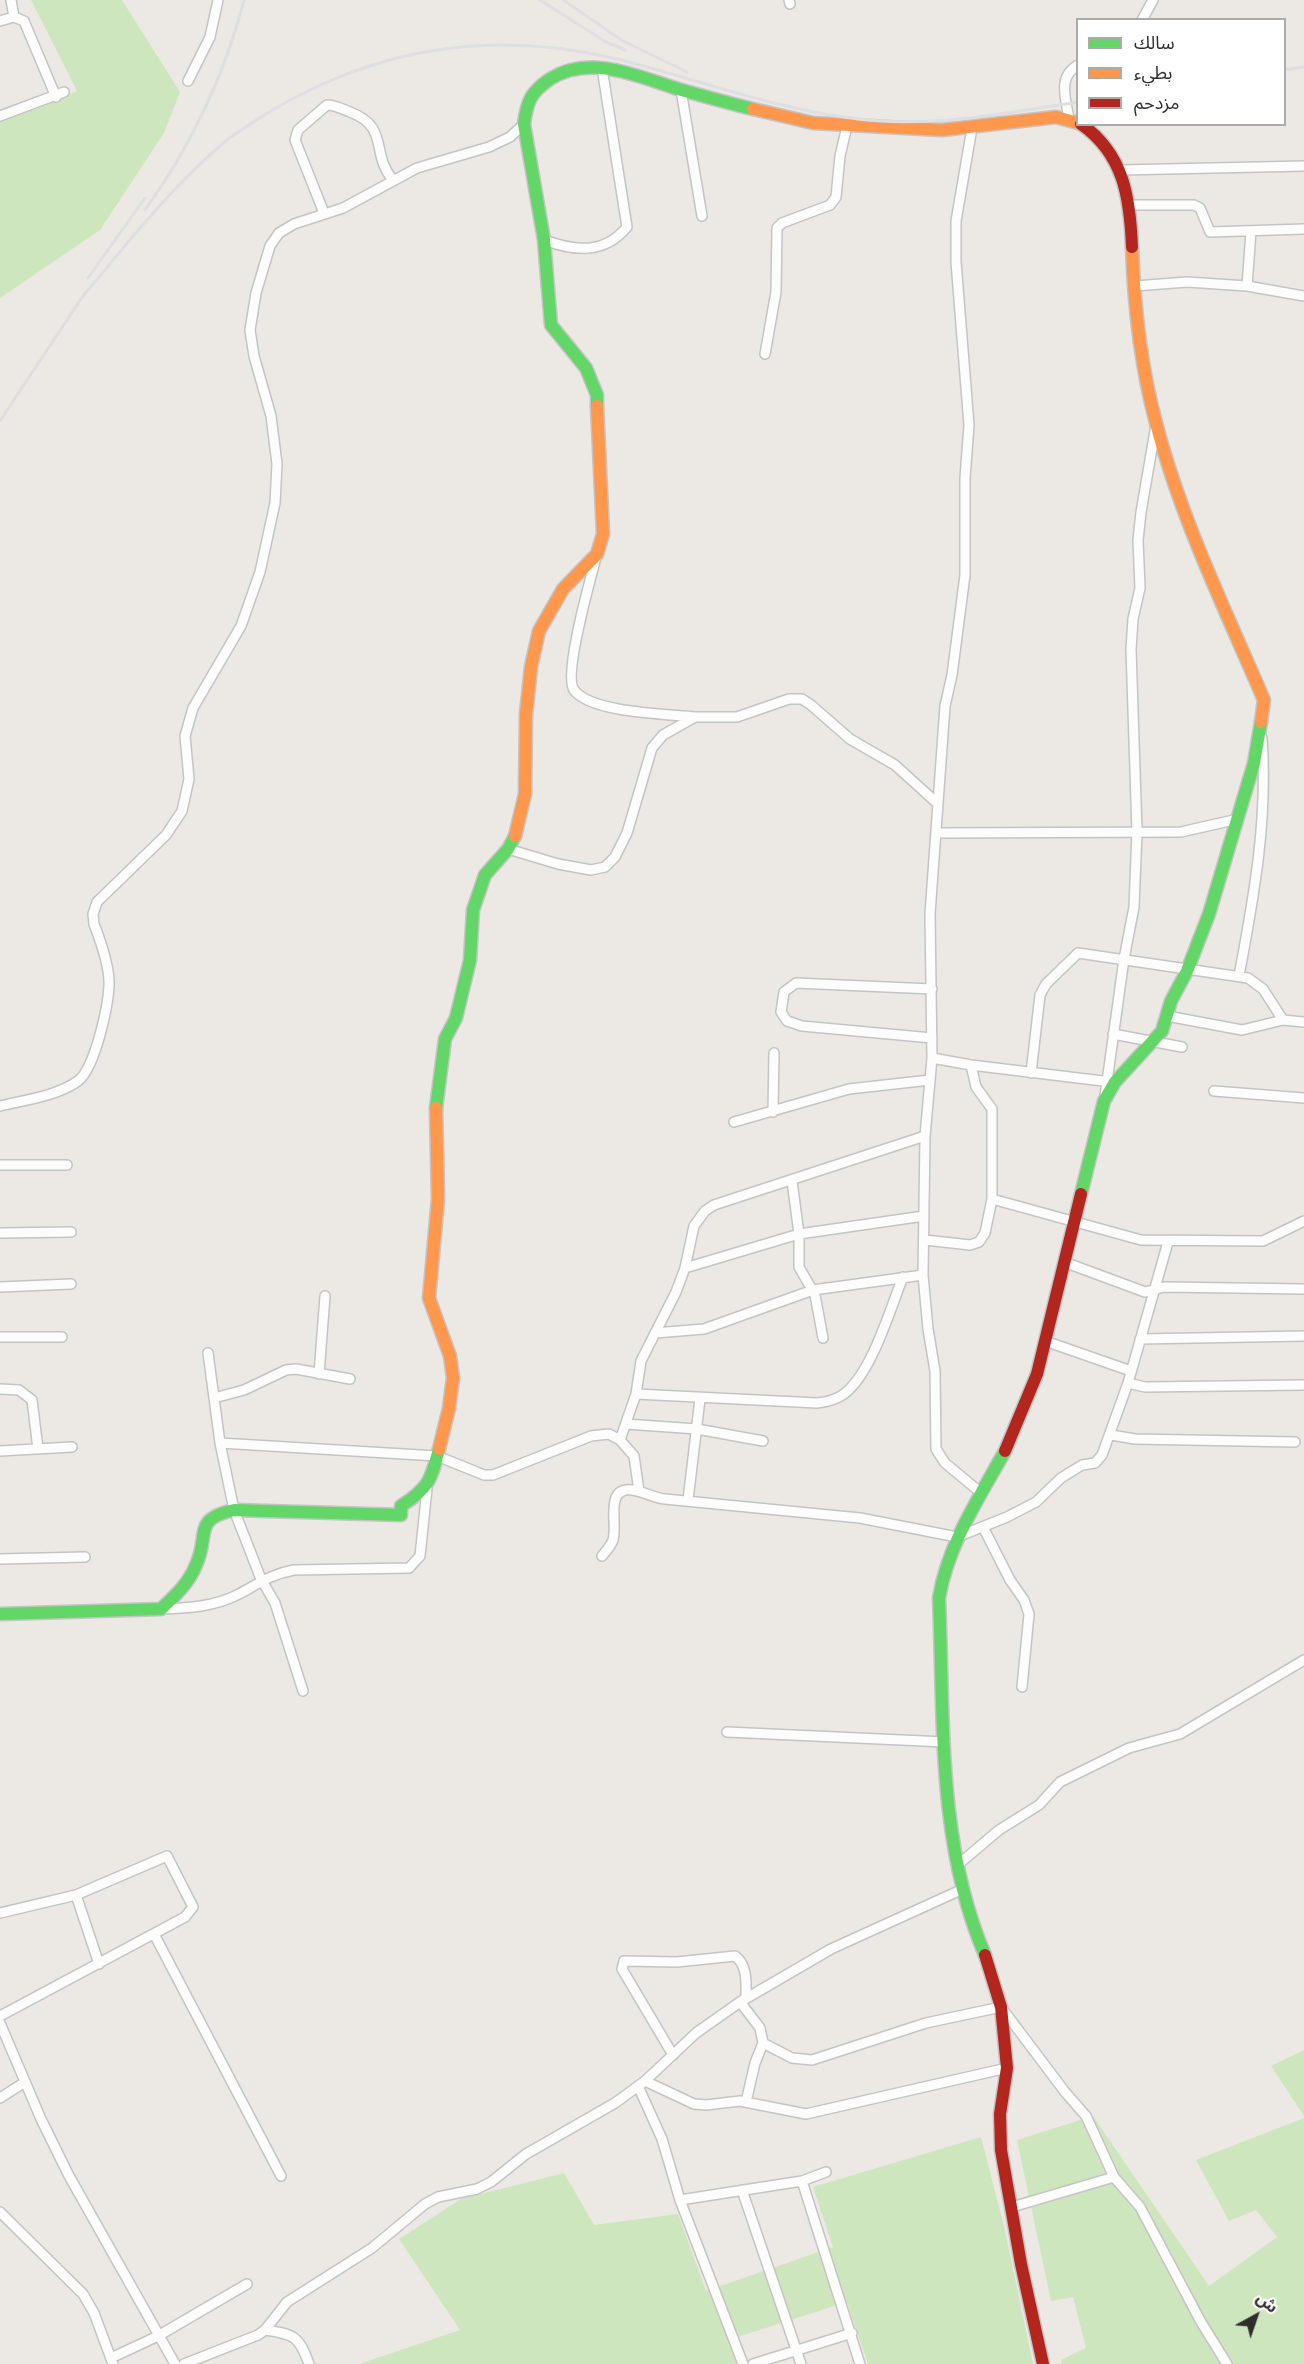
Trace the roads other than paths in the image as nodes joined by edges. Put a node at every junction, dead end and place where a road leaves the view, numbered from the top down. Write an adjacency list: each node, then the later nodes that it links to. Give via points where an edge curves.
1 (11, 0): 4 (street)
2 (218, 0): 9 (street, via 210,37)
3 (1153, 0): 5 (street)
4 (14, 17): 6 (street); 11 (street, via 27,26 60,94)
5 (1143, 18)
6 (0, 21)
7 (1076, 66): 12 (street, via 1064,82)
8 (602, 68): 10 (street); 13 (street, via 580,67 549,78 535,89); 25 (street, via 627,227 597,249 581,250)
9 (188, 81)
10 (681, 90): 14 (street, via 779,117); 22 (street)
11 (0, 116)
12 (1076, 122): 16 (street, via 1037,118)
13 (524, 124): 19 (street, via 510,137 489,147 417,168); 25 (street)
14 (848, 126): 16 (street); 29 (street, via 840,156 836,200 777,228 776,292)
15 (1083, 126): 18 (street)
16 (972, 128): 34 (street, via 956,221 969,425 964,478 964,575 945,706)
17 (1304, 166): 18 (street)
18 (1121, 170): 20 (street)
19 (393, 180): 21 (street, via 343,208); 21 (street, via 383,167 373,126 361,116 329,104 298,130 295,140)
20 (1129, 205): 24 (street, via 1194,205 1200,208 1210,232); 26 (street)
21 (324, 213): 58 (street, via 279,233 270,246 256,293 251,342 271,416 276,453 277,485 271,528 241,626 193,708 185,736 189,779 182,811 166,835 97,902 94,924 109,985 96,1046 80,1079 59,1091)
22 (702, 216)
23 (1304, 229): 24 (street)
24 (1251, 231): 27 (street)
25 (544, 240): 31 (street, via 551,325 586,368 597,395 603,534)
26 (1135, 286): 27 (street, via 1187,282); 30 (street)
27 (1247, 286): 28 (street)
28 (1304, 296)
29 (765, 354)
30 (1156, 423): 33 (street, via 1189,524 1264,700); 36 (street, via 1141,512 1140,588 1131,649)
31 (597, 554): 32 (street, via 570,669 574,690 603,706); 38 (street, via 563,589 537,637 526,714 525,794 518,831)
32 (695, 717): 34 (street, via 737,717 777,701 802,699 850,739 895,765); 38 (street, via 663,735 652,748 627,833 615,857 604,867 591,870 558,864)
33 (1261, 732): 35 (street); 41 (street, via 1265,782 1259,870)
34 (938, 804): 37 (street)
35 (1238, 819): 36 (street, via 1181,832); 40 (street)
36 (1137, 832): 37 (street); 39 (street, via 1134,907)
37 (937, 834): 42 (street, via 930,914)
38 (508, 849): 111 (street, via 490,867 476,899 470,960 456,1018 445,1040 435,1095 438,1199 429,1298 452,1362 453,1384)
39 (1124, 959): 40 (street); 46 (street); 53 (street, via 1078,953 1046,984 1038,1002)
40 (1187, 971): 41 (street); 43 (street)
41 (1239, 976): 44 (street, via 1263,989)
42 (932, 989): 47 (street); 47 (street, via 796,983 784,992 781,1012 788,1021 802,1026)
43 (1167, 1016): 44 (street, via 1242,1030); 48 (street)
44 (1283, 1020): 45 (street)
45 (1304, 1022)
46 (1113, 1034): 48 (street); 55 (street)
47 (932, 1038): 51 (street)
48 (1154, 1042): 49 (street); 55 (street)
49 (1182, 1047)
50 (774, 1053): 59 (street)
51 (932, 1058): 52 (street); 54 (street)
52 (971, 1065): 53 (street); 65 (street, via 976,1087 992,1109)
53 (1031, 1073): 55 (street)
54 (930, 1080): 59 (street, via 849,1089); 61 (street)
55 (1111, 1082): 67 (street)
56 (1214, 1091): 57 (street)
57 (1304, 1098)
58 (0, 1106)
59 (773, 1112): 60 (street)
60 (734, 1122)
61 (925, 1136): 64 (street); 66 (street)
62 (0, 1165): 63 (street)
63 (67, 1165)
64 (792, 1181): 71 (street); 75 (street, via 705,1211 694,1226)
65 (993, 1199): 67 (street); 72 (street, via 979,1242 970,1245)
66 (924, 1216): 71 (street); 72 (street)
67 (1075, 1221): 73 (street, via 1142,1240); 74 (street)
68 (1304, 1221): 73 (street, via 1263,1241)
69 (71, 1232): 70 (street)
70 (0, 1233)
71 (799, 1234): 75 (street); 81 (street, via 799,1267)
72 (924, 1240): 76 (street)
73 (1168, 1242): 82 (street)
74 (1064, 1262): 82 (street, via 1145,1292); 90 (street)
75 (685, 1268): 84 (street)
76 (923, 1275): 77 (street); 114 (street, via 935,1371 936,1449 945,1462)
77 (903, 1277): 81 (street); 100 (street, via 884,1332 843,1395 817,1403)
78 (71, 1284): 79 (street)
79 (0, 1287)
80 (1304, 1289): 82 (street)
81 (813, 1290): 84 (street, via 704,1329); 88 (street)
82 (1155, 1290): 89 (street)
83 (325, 1296): 93 (street)
84 (655, 1333): 98 (street, via 638,1372)
85 (1304, 1336): 89 (street)
86 (0, 1337): 87 (street)
87 (62, 1337)
88 (823, 1338)
89 (1140, 1339): 92 (street)
90 (1046, 1341): 92 (street); 114 (street, via 1032,1391 1012,1439)
91 (208, 1353): 99 (street)
92 (1131, 1371): 95 (street)
93 (319, 1374): 94 (street); 99 (street, via 286,1370 244,1390)
94 (350, 1379)
95 (1128, 1383): 96 (street, via 1145,1387); 103 (street)
96 (1304, 1385)
97 (0, 1389): 109 (street, via 19,1390 32,1400)
98 (636, 1394): 100 (street); 101 (street)
99 (214, 1398): 107 (street)
100 (700, 1399): 102 (street)
101 (626, 1424): 102 (street); 104 (street)
102 (697, 1429): 105 (street); 115 (street)
103 (1111, 1435): 106 (street, via 1135,1439); 117 (street, via 1095,1463 1083,1465 1061,1478 1036,1502)
104 (620, 1440): 111 (street, via 599,1434 493,1476); 113 (street, via 634,1456)
105 (763, 1442)
106 (1295, 1442)
107 (220, 1443): 111 (street); 116 (street)
108 (72, 1447): 109 (street)
109 (38, 1449): 110 (street)
110 (0, 1451)
111 (437, 1456): 112 (street)
112 (427, 1489): 116 (street, via 401,1506 401,1515); 122 (street, via 420,1556 414,1566 294,1570)
113 (639, 1491): 115 (street, via 657,1498); 119 (street, via 624,1490 616,1498 613,1540)
114 (980, 1492): 118 (street)
115 (688, 1500): 118 (street, via 860,1518)
116 (234, 1510): 122 (street); 123 (street, via 209,1520 202,1530 204,1546 193,1573)
117 (983, 1527): 118 (street); 126 (street, via 1029,1614)
118 (957, 1537): 129 (street, via 939,1598)
119 (602, 1556)
120 (85, 1557): 121 (street)
121 (0, 1559)
122 (261, 1579): 123 (street, via 237,1595 203,1607); 127 (street, via 274,1603)
123 (161, 1609): 124 (street)
124 (0, 1614)
125 (1304, 1660): 130 (street, via 1180,1734 1129,1748 1060,1782 1039,1805 999,1830)
126 (1023, 1687)
127 (303, 1692)
128 (726, 1732): 129 (street)
129 (945, 1742): 130 (street, via 948,1814)
130 (960, 1863): 131 (street)
131 (963, 1889): 136 (street, via 831,1949); 137 (street)
132 (76, 1895): 133 (street); 134 (street, via 167,1856 193,1907); 135 (street)
133 (0, 1913)
134 (154, 1934): 135 (street); 148 (street)
135 (99, 1964): 138 (street)
136 (743, 2000): 140 (street, via 760,2028); 141 (street, via 696,2033); 141 (street, via 744,1971 735,1956 677,1962 624,1961 622,1969)
137 (1001, 2007): 140 (street, via 926,2023 812,2060 792,2058); 142 (street); 149 (street, via 1086,2116)
138 (0, 2016)
139 (0, 2023): 143 (street)
140 (763, 2043): 146 (street)
141 (673, 2055): 144 (street)
142 (1007, 2068): 146 (street, via 816,2114); 153 (street, via 1000,2133)
143 (25, 2082): 145 (street); 158 (street, via 68,2174)
144 (642, 2083): 146 (street, via 694,2104); 152 (street); 156 (street, via 526,2154 491,2182 426,2204 372,2248 287,2302)
145 (0, 2098)
146 (747, 2102)
147 (826, 2172): 150 (street)
148 (281, 2176)
149 (1114, 2177): 153 (street); 169 (street, via 1140,2207)
150 (802, 2181): 151 (street); 157 (street)
151 (742, 2190): 152 (street); 159 (street)
152 (680, 2200): 164 (street)
153 (1011, 2207): 168 (street)
154 (0, 2212): 160 (street, via 83,2294)
155 (247, 2284): 158 (street)
156 (265, 2330): 162 (street); 163 (street, via 286,2333 298,2340)
157 (852, 2333): 159 (street); 167 (street)
158 (158, 2336): 160 (street); 161 (street)
159 (797, 2349): 165 (street); 166 (street)
160 (112, 2361)
161 (175, 2364)
162 (184, 2364)
163 (309, 2364)
164 (743, 2364)
165 (753, 2364)
166 (801, 2364)
167 (860, 2364)
168 (1043, 2364)
169 (1227, 2364)

